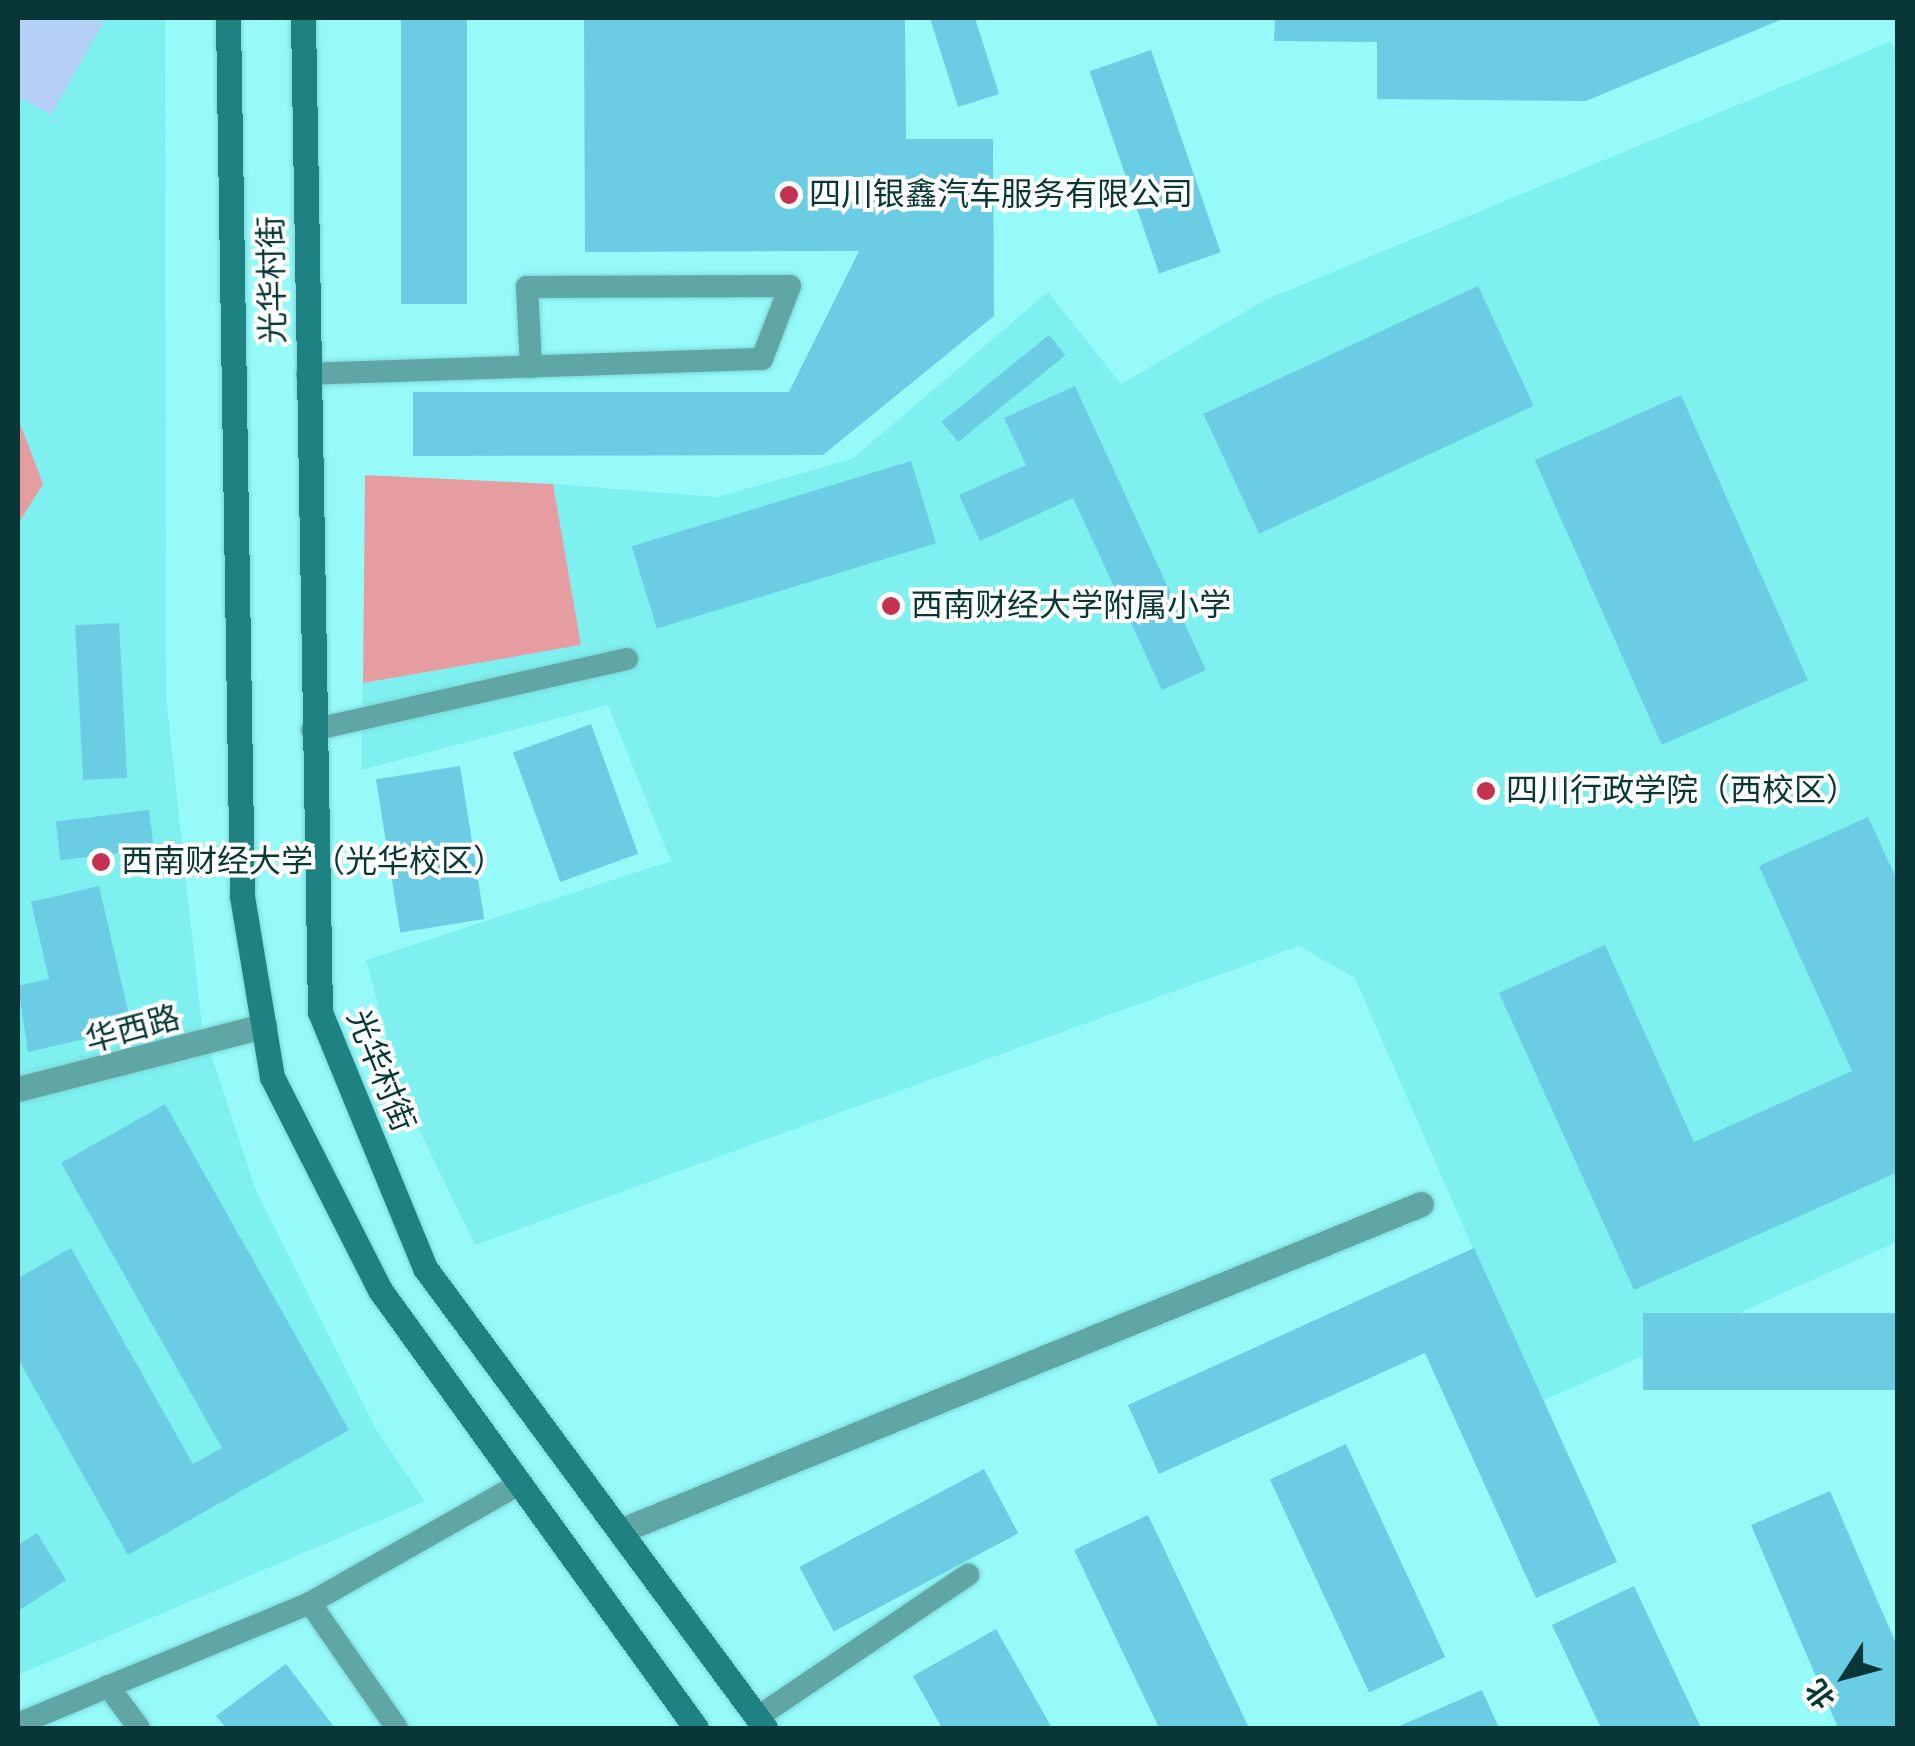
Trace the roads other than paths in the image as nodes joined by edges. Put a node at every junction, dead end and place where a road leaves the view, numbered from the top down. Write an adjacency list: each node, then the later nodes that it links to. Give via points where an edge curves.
1 (228, 18): 7 (main road, 光华村街, via 242,896)
2 (303, 18): 4 (main road, 光华村街)
3 (532, 367): 3 (lane, via 762,359 790,286 527,288); 4 (lane)
4 (307, 374): 6 (main road, 光华村街)
5 (628, 659): 6 (lane)
6 (312, 730): 11 (main road, 光华村街, via 320,1012 425,1268)
7 (264, 1026): 8 (street, 华西路); 10 (main road, 光华村街, via 272,1077 380,1290)
8 (18, 1089)
9 (1421, 1204): 11 (street)
10 (518, 1486): 13 (lane); 19 (main road, 光华村街)
11 (620, 1531): 15 (main road, 光华村街)
12 (968, 1574): 15 (lane)
13 (310, 1603): 14 (lane); 18 (lane)
14 (108, 1686): 16 (lane); 17 (lane)
15 (762, 1723)
16 (18, 1724)
17 (139, 1728)
18 (397, 1728)
19 (696, 1728)

